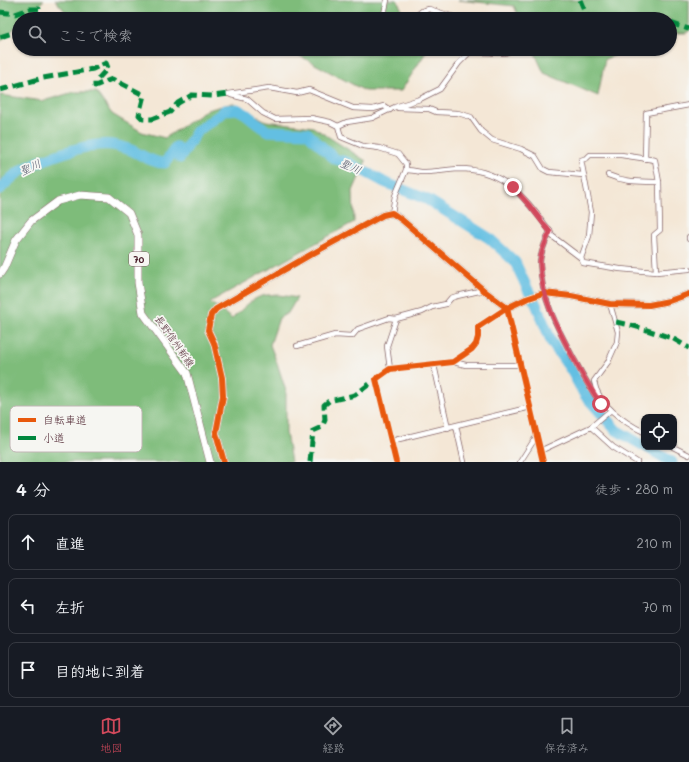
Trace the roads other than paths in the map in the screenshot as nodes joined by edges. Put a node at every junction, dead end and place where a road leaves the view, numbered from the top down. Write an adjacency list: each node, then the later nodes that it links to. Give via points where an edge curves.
1 (387, 0): 2 (street)
2 (384, 12)
3 (421, 12): 4 (street, via 429,9)
4 (438, 12)
5 (466, 56): 7 (street, via 440,89)
6 (689, 105): 9 (street, via 646,113)
7 (392, 109): 8 (street, via 372,118); 8 (street, via 384,106 373,109 353,108 309,90 297,93 269,88 228,94 248,99 263,113 275,119 311,118); 11 (street, via 429,109 436,112 458,113 471,118 492,140 535,156 543,169 549,172)
8 (338, 126): 10 (street, via 341,137 363,146 398,154 406,164)
9 (645, 159): 11 (street, via 621,155 590,155 580,160); 13 (street, via 655,160)
10 (406, 170): 14 (street, via 395,196); 15 (street, via 464,170 484,172 498,178 513,187)
11 (583, 175): 16 (street, via 591,212 589,236)
12 (608, 175): 13 (street, via 629,182)
13 (659, 182): 18 (street, via 660,230 654,235)
14 (392, 214): 20 (street, via 427,240); 44 (street, via 375,218 216,309 210,315 208,330 214,343 222,378 223,396 216,434)
15 (550, 232): 16 (street); 21 (street, via 540,262)
16 (581, 258): 18 (street, via 583,263)
17 (689, 269): 18 (street)
18 (656, 272)
19 (0, 274): 43 (main road, 長野信州新線 / 70, via 16,240 31,221 58,201 80,195 109,197 129,213 138,235 138,284 143,313 187,373)
20 (487, 293): 24 (street); 25 (street, via 479,291 457,296 446,304)
21 (542, 294): 23 (street, via 570,296); 24 (street); 31 (street, via 558,330 592,391 601,404)
22 (689, 294): 23 (street, via 649,305)
23 (610, 304): 31 (street, via 618,332 617,342 608,362 594,381 595,389)
24 (507, 308): 27 (street, via 478,327 476,344); 29 (street)
25 (396, 319): 26 (street, via 389,318 358,329 352,336 335,335); 30 (street, via 387,346)
26 (297, 346)
27 (453, 362): 28 (street); 29 (street, via 466,365)
28 (434, 364): 30 (street); 36 (street)
29 (521, 364): 32 (street)
30 (390, 369): 39 (street, via 376,379)
31 (607, 405): 33 (street)
32 (531, 407): 34 (street); 38 (street)
33 (609, 412): 35 (street); 37 (street)
34 (456, 426): 36 (street); 46 (street)
35 (591, 426): 41 (street); 49 (street, via 613,447)
36 (448, 428): 39 (street)
37 (641, 430)
38 (536, 437): 41 (street); 47 (street)
39 (391, 441): 45 (street)
40 (677, 449): 42 (street)
41 (540, 450): 48 (street)
42 (689, 455)
43 (210, 462)
44 (224, 462)
45 (396, 462)
46 (464, 462)
47 (520, 462)
48 (543, 462)
49 (637, 462)

